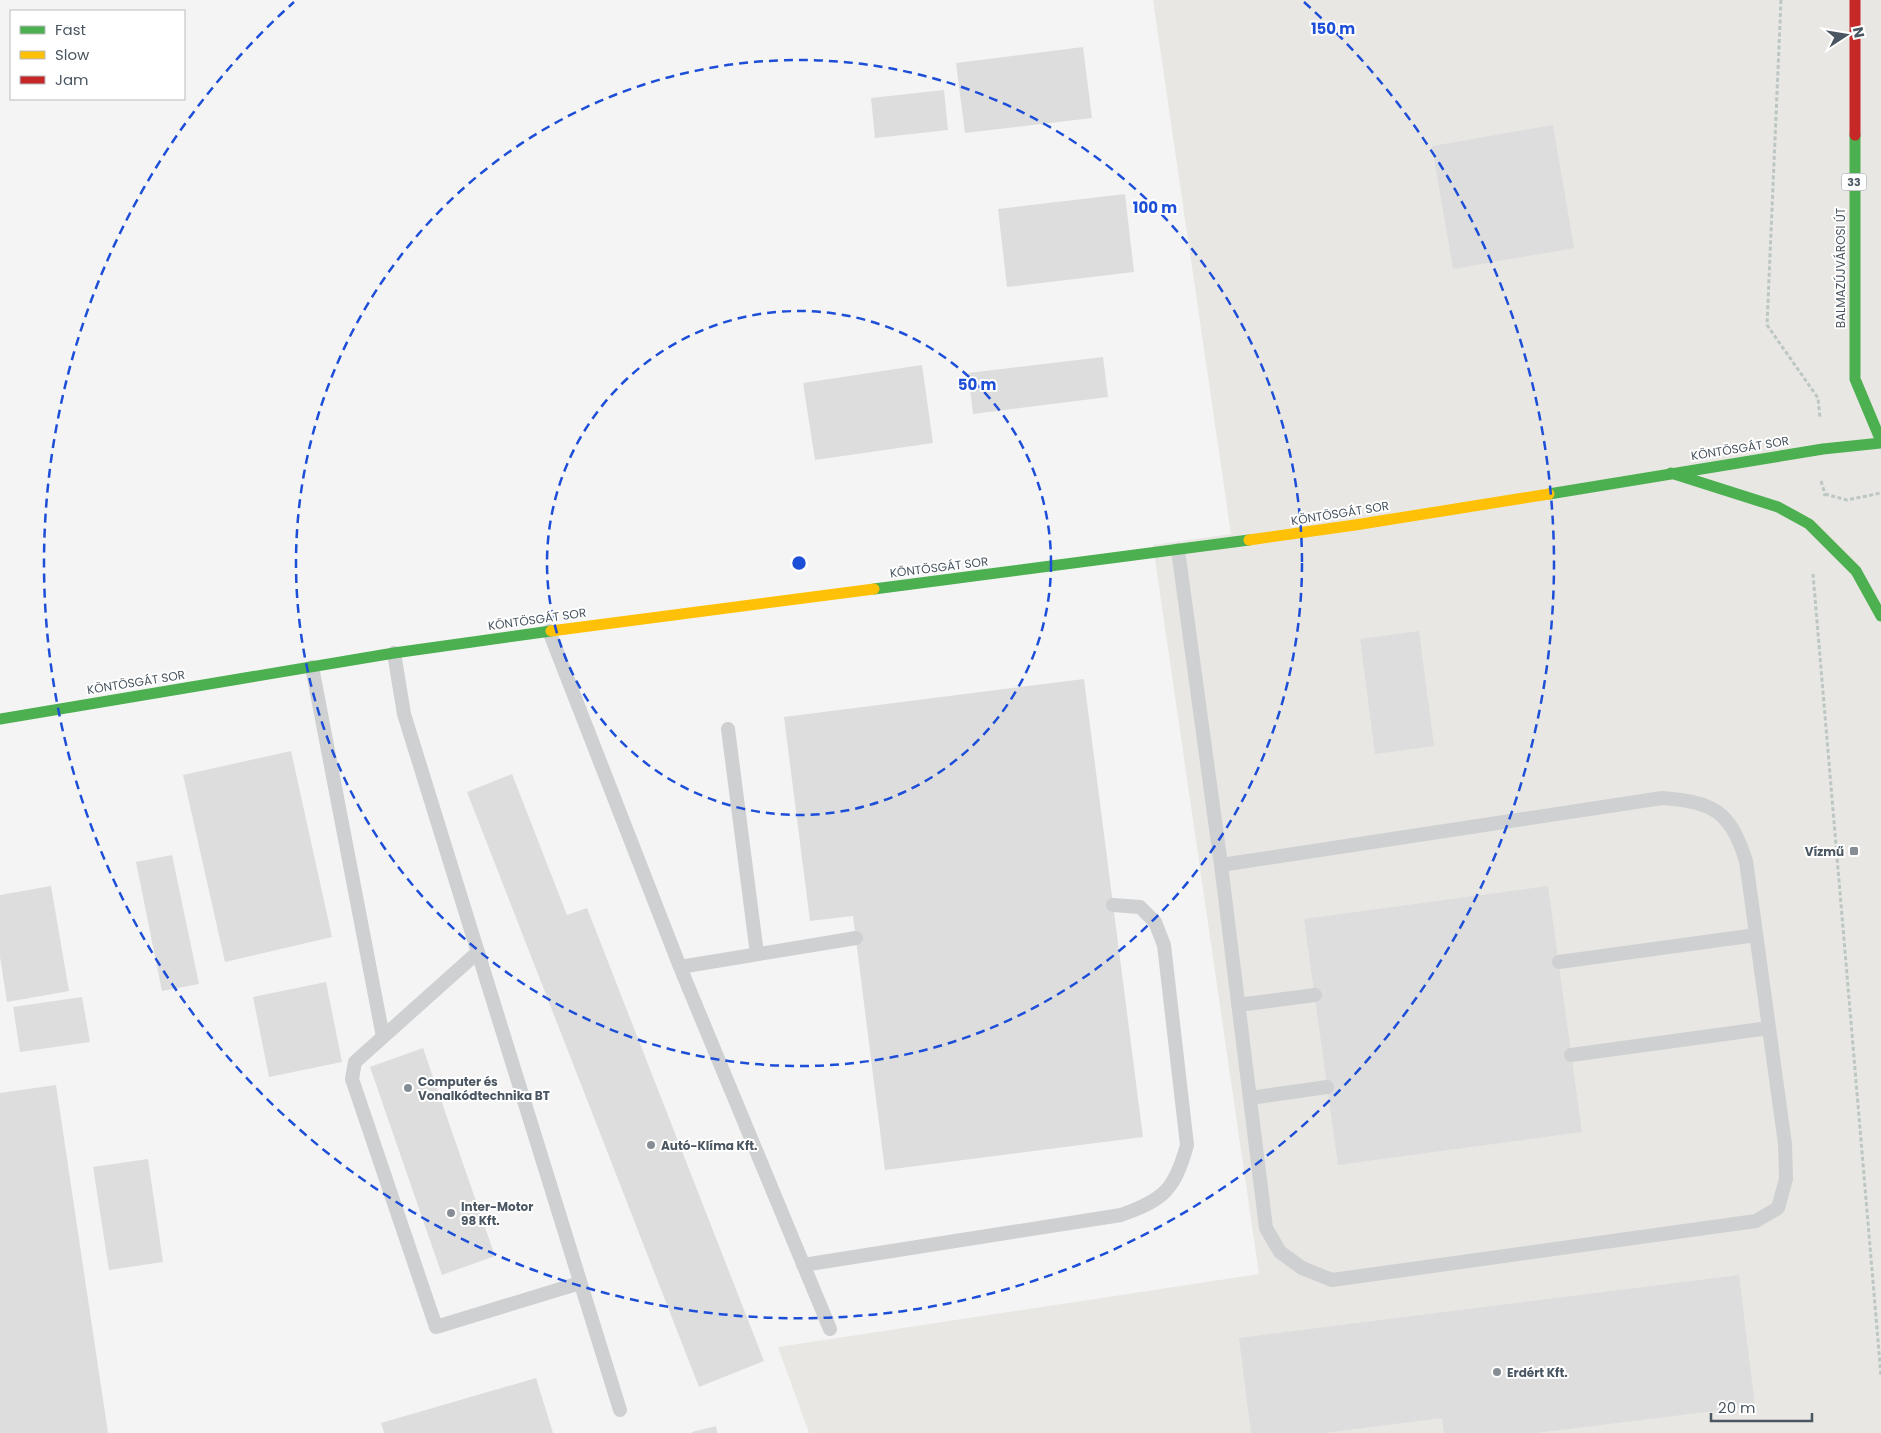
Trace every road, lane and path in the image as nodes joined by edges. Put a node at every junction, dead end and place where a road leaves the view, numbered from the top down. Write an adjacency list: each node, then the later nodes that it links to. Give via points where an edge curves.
1 (1781, 0): 4 (path, via 1767,325 1818,398)
2 (1855, 0): 3 (street, BALMAZÚJVÁROSI ÚT / 33, via 1854,364 1855,379)
3 (1881, 442): 4 (street, KÖNTÖSGÁT SOR)
4 (1823, 449): 5 (street, KÖNTÖSGÁT SOR); 7 (path, via 1821,484)
5 (1671, 473): 8 (street, via 1778,507); 9 (street, KÖNTÖSGÁT SOR)
6 (1881, 493): 7 (path, via 1847,500)
7 (1826, 494): 8 (path)
8 (1809, 524): 11 (street, via 1856,571)
9 (1178, 550): 12 (street, KÖNTÖSGÁT SOR); 17 (lane)
10 (1812, 567): 35 (path)
11 (1881, 616)
12 (549, 631): 13 (street, KÖNTÖSGÁT SOR); 24 (lane)
13 (394, 653): 14 (street, KÖNTÖSGÁT SOR); 21 (lane, via 404,714)
14 (312, 666): 15 (street, KÖNTÖSGÁT SOR); 28 (lane)
15 (0, 719)
16 (728, 729): 22 (lane)
17 (1220, 865): 19 (lane, via 1662,798 1692,800 1714,808 1739,840 1746,862); 26 (lane)
18 (1113, 905): 32 (lane, via 1140,907 1155,922 1164,945 1187,1145 1180,1170 1166,1191 1146,1207 1121,1214)
19 (1756, 935): 23 (lane); 27 (lane)
20 (856, 938): 22 (lane)
21 (478, 952): 28 (lane); 33 (lane)
22 (757, 954): 24 (lane)
23 (1559, 962)
24 (680, 967): 32 (lane)
25 (1315, 995): 26 (lane)
26 (1238, 1006): 31 (lane)
27 (1769, 1028): 29 (lane); 31 (lane, via 1785,1144 1786,1179 1778,1208 1756,1221 1332,1280 1302,1268 1280,1252 1266,1228)
28 (383, 1036): 33 (lane, via 355,1062 352,1079 436,1328)
29 (1571, 1054)
30 (1327, 1087): 31 (lane)
31 (1250, 1098)
32 (803, 1266): 34 (lane)
33 (580, 1282): 36 (lane)
34 (830, 1329)
35 (1881, 1376)
36 (620, 1410)

